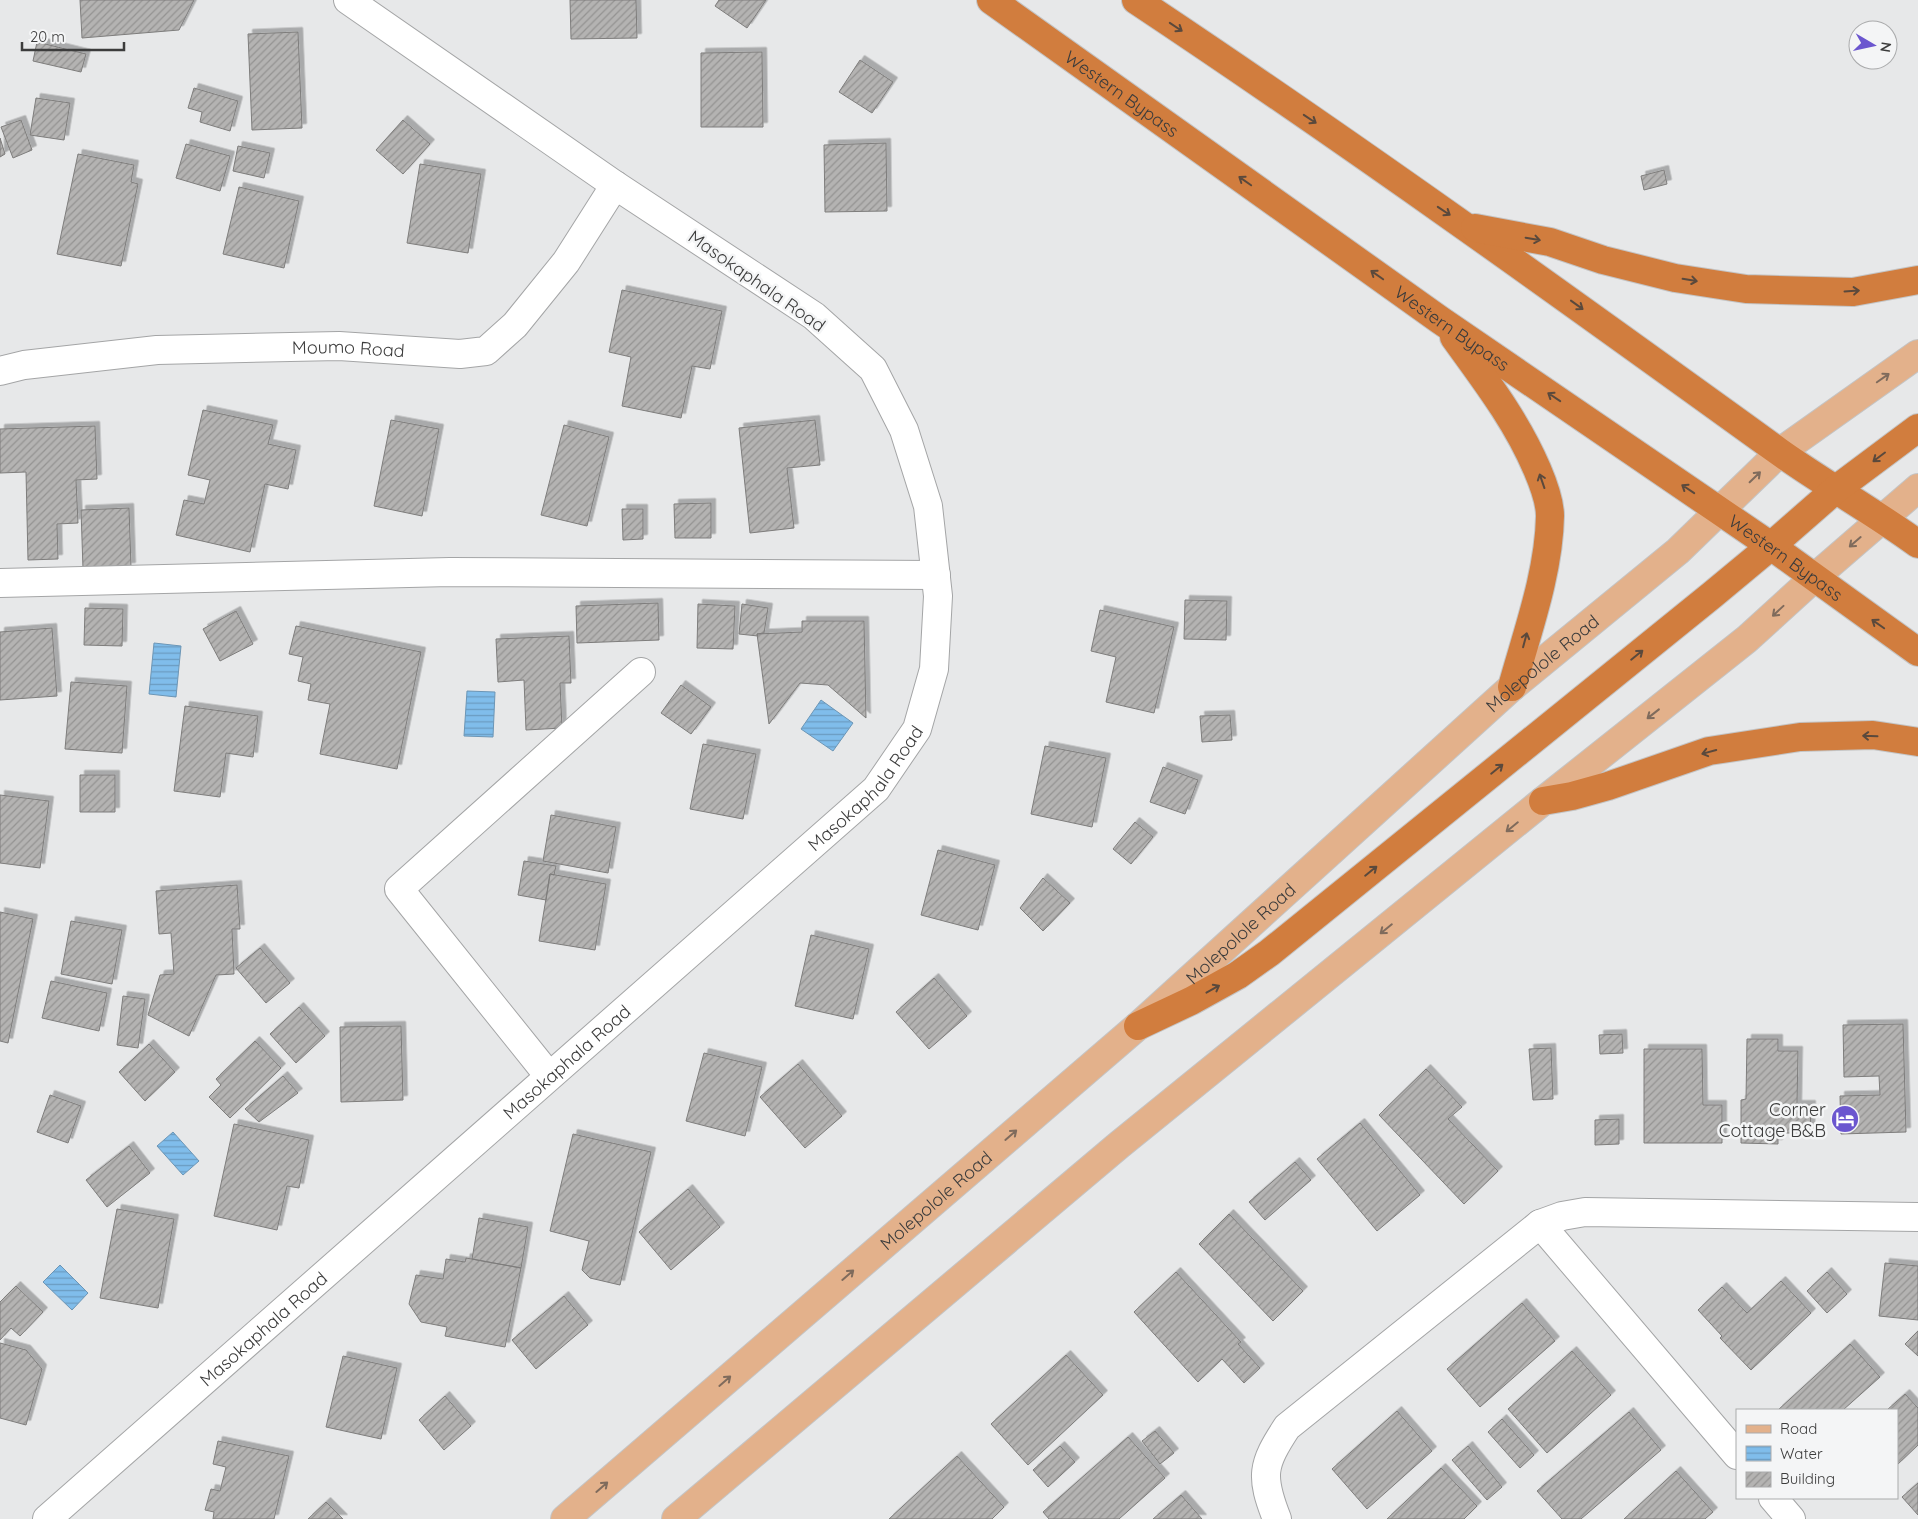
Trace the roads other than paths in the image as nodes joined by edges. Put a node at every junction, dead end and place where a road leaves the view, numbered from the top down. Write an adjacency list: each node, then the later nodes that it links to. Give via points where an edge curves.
1 (348, 0): 4 (street, Masokaphala Road)
2 (991, 0): 7 (highway, Western Bypass, one-way to 2)
3 (1136, 0): 5 (highway, one-way to 5)
4 (615, 185): 9 (street, Moumo Road, via 566,262 515,325 486,351 460,354 339,346 156,350 24,365); 18 (street, Masokaphala Road, via 814,316 873,369 904,430 928,506)
5 (1468, 227): 6 (highway, one-way to 6, via 1550,242 1603,260 1675,278 1746,289 1853,292); 11 (highway, one-way to 11)
6 (1918, 280)
7 (1440, 320): 14 (highway, Western Bypass, one-way to 7); 23 (highway, one-way to 7, via 1544,566 1550,515 1544,484 1526,442 1496,393)
8 (1918, 354): 11 (main road, Molepolole Road, one-way to 8)
9 (0, 371)
10 (1918, 428): 13 (highway, one-way to 13)
11 (1780, 452): 13 (highway); 14 (main road, Molepolole Road, one-way to 11)
12 (1918, 488): 15 (main road)
13 (1835, 490): 15 (highway); 17 (highway)
14 (1720, 511): 17 (highway, Western Bypass); 23 (main road, Molepolole Road, via 1678,551)
15 (1883, 518): 16 (highway); 19 (main road, one-way to 19)
16 (1918, 544)
17 (1771, 546): 19 (highway, Western Bypass); 26 (highway, one-way to 17, via 1238,975 1269,953)
18 (936, 576): 20 (street, via 450,572); 27 (street, Masokaphala Road, via 934,669 917,729 876,788)
19 (1814, 578): 21 (highway, Western Bypass, one-way to 19); 25 (main road, one-way to 25, via 1747,639)
20 (0, 583)
21 (1918, 652)
22 (641, 672): 27 (street, via 399,889)
23 (1512, 687): 26 (main road, Molepolole Road)
24 (1918, 742): 25 (highway, one-way to 25, via 1873,736 1800,737 1710,751 1608,786)
25 (1543, 802): 34 (main road, one-way to 34, via 1119,1145)
26 (1138, 1026): 33 (main road, Molepolole Road, one-way to 26)
27 (549, 1076): 32 (street, Masokaphala Road)
28 (1918, 1216): 29 (street, via 1585,1212)
29 (1540, 1224): 30 (street); 35 (street, via 1287,1427 1266,1467 1267,1495)
30 (1736, 1454)
31 (1774, 1499): 36 (street)
32 (48, 1519)
33 (565, 1519)
34 (676, 1519)
35 (1277, 1519)
36 (1791, 1519)

